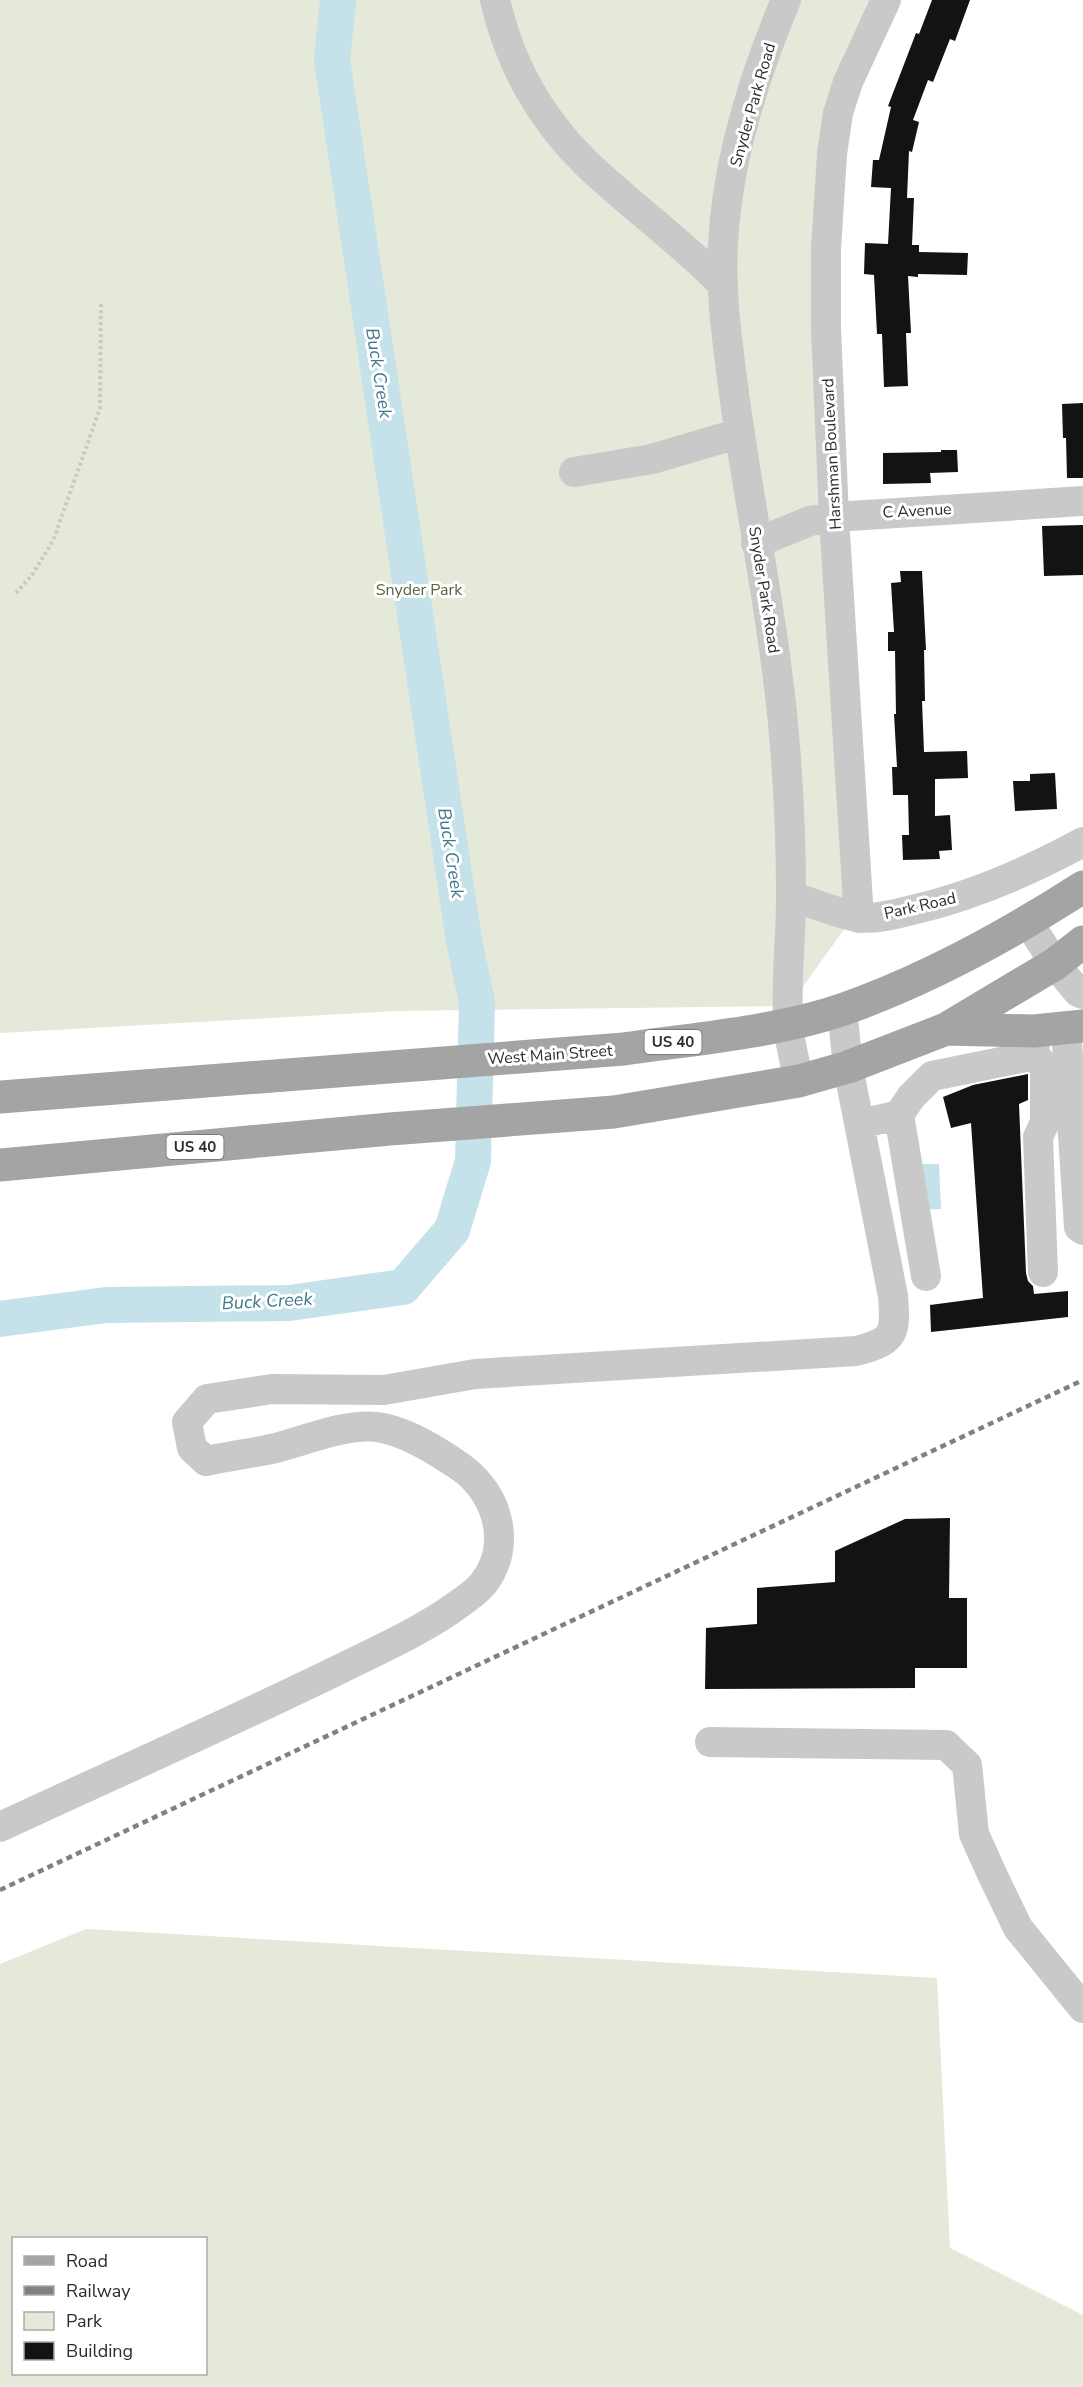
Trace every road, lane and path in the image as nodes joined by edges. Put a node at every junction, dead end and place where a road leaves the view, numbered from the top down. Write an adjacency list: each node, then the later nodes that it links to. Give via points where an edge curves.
1 (495, 0): 4 (street, via 513,60 552,125 584,161)
2 (786, 0): 4 (street, Snyder Park Road, via 756,79 739,141 727,201)
3 (886, 0): 9 (street, Harshman Boulevard, via 848,82 838,113 832,154 826,328)
4 (723, 284): 6 (street, Snyder Park Road)
5 (101, 301): 11 (path, via 100,408 53,541)
6 (740, 433): 7 (street, via 652,459); 10 (street, Snyder Park Road)
7 (574, 472)
8 (1083, 501): 9 (street, C Avenue)
9 (834, 516): 10 (street, C Avenue, via 810,521); 15 (street, Harshman Boulevard)
10 (756, 543): 14 (street, Snyder Park Road, via 785,745)
11 (16, 592)
12 (1083, 842): 15 (street, Park Road, via 1041,865 936,905)
13 (1083, 887): 16 (main road, US 40)
14 (791, 896): 15 (street, Park Road); 21 (street)
15 (859, 918)
16 (1028, 922): 18 (street); 20 (main road, West Main Street / US 40, via 937,972)
17 (1083, 942): 18 (main road, US 40)
18 (1055, 964): 19 (street); 22 (main road, US 40)
19 (1083, 994)
20 (842, 1009): 21 (main road, West Main Street / US 40); 24 (street)
21 (788, 1023): 25 (street); 26 (main road, West Main Street / US 40, via 624,1049)
22 (946, 1029): 23 (main road); 24 (main road, US 40)
23 (1055, 1035): 27 (street, via 932,1076); 30 (street, via 1079,1227); 31 (street, via 1045,1068 1045,1122 1038,1137)
24 (848, 1066): 25 (main road, US 40); 28 (street)
25 (799, 1081): 29 (main road, US 40, via 614,1112)
26 (0, 1097)
27 (899, 1115): 28 (street); 32 (street)
28 (860, 1124): 34 (street, via 893,1296 895,1322 893,1332 884,1341 856,1351 475,1374 384,1390 272,1389 207,1399 187,1422 192,1448 206,1461 364,1426 405,1435 448,1458 466,1471 495,1510 500,1547 493,1568 467,1598 422,1629)
29 (0, 1165)
30 (1083, 1230)
31 (1043, 1272)
32 (926, 1276)
33 (710, 1742): 35 (street, via 946,1745 968,1765 974,1834 1018,1928)
34 (0, 1827)
35 (1083, 2008)

